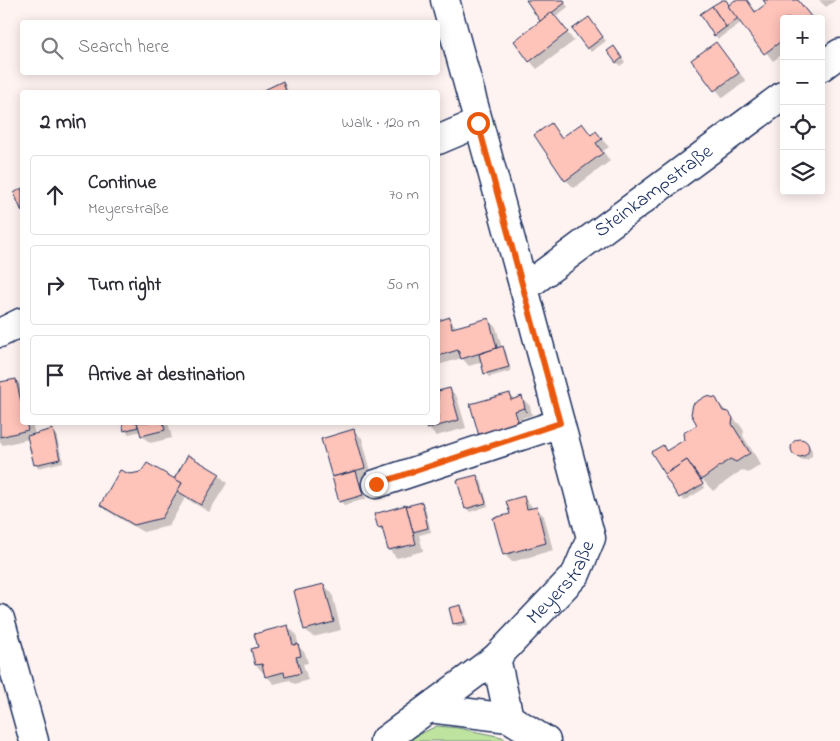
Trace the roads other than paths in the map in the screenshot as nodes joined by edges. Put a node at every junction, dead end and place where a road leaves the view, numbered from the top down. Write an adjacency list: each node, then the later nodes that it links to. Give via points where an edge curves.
1 (445, 0): 5 (street, Meyerstraße)
2 (840, 53): 3 (street)
3 (825, 64)
4 (780, 98): 7 (street, Steinkampstraße)
5 (478, 123): 6 (street); 7 (street, Meyerstraße)
6 (440, 139)
7 (524, 288): 10 (street, Meyerstraße)
8 (20, 323): 9 (street)
9 (0, 333)
10 (560, 423): 11 (street); 13 (street, Meyerstraße, via 591,538 576,574)
11 (376, 484)
12 (0, 619): 16 (street)
13 (496, 658): 14 (street, Meyerstraße); 15 (street)
14 (429, 708): 15 (street); 17 (street, Meyerstraße)
15 (509, 718): 18 (street)
16 (34, 741)
17 (384, 741)
18 (546, 741)

